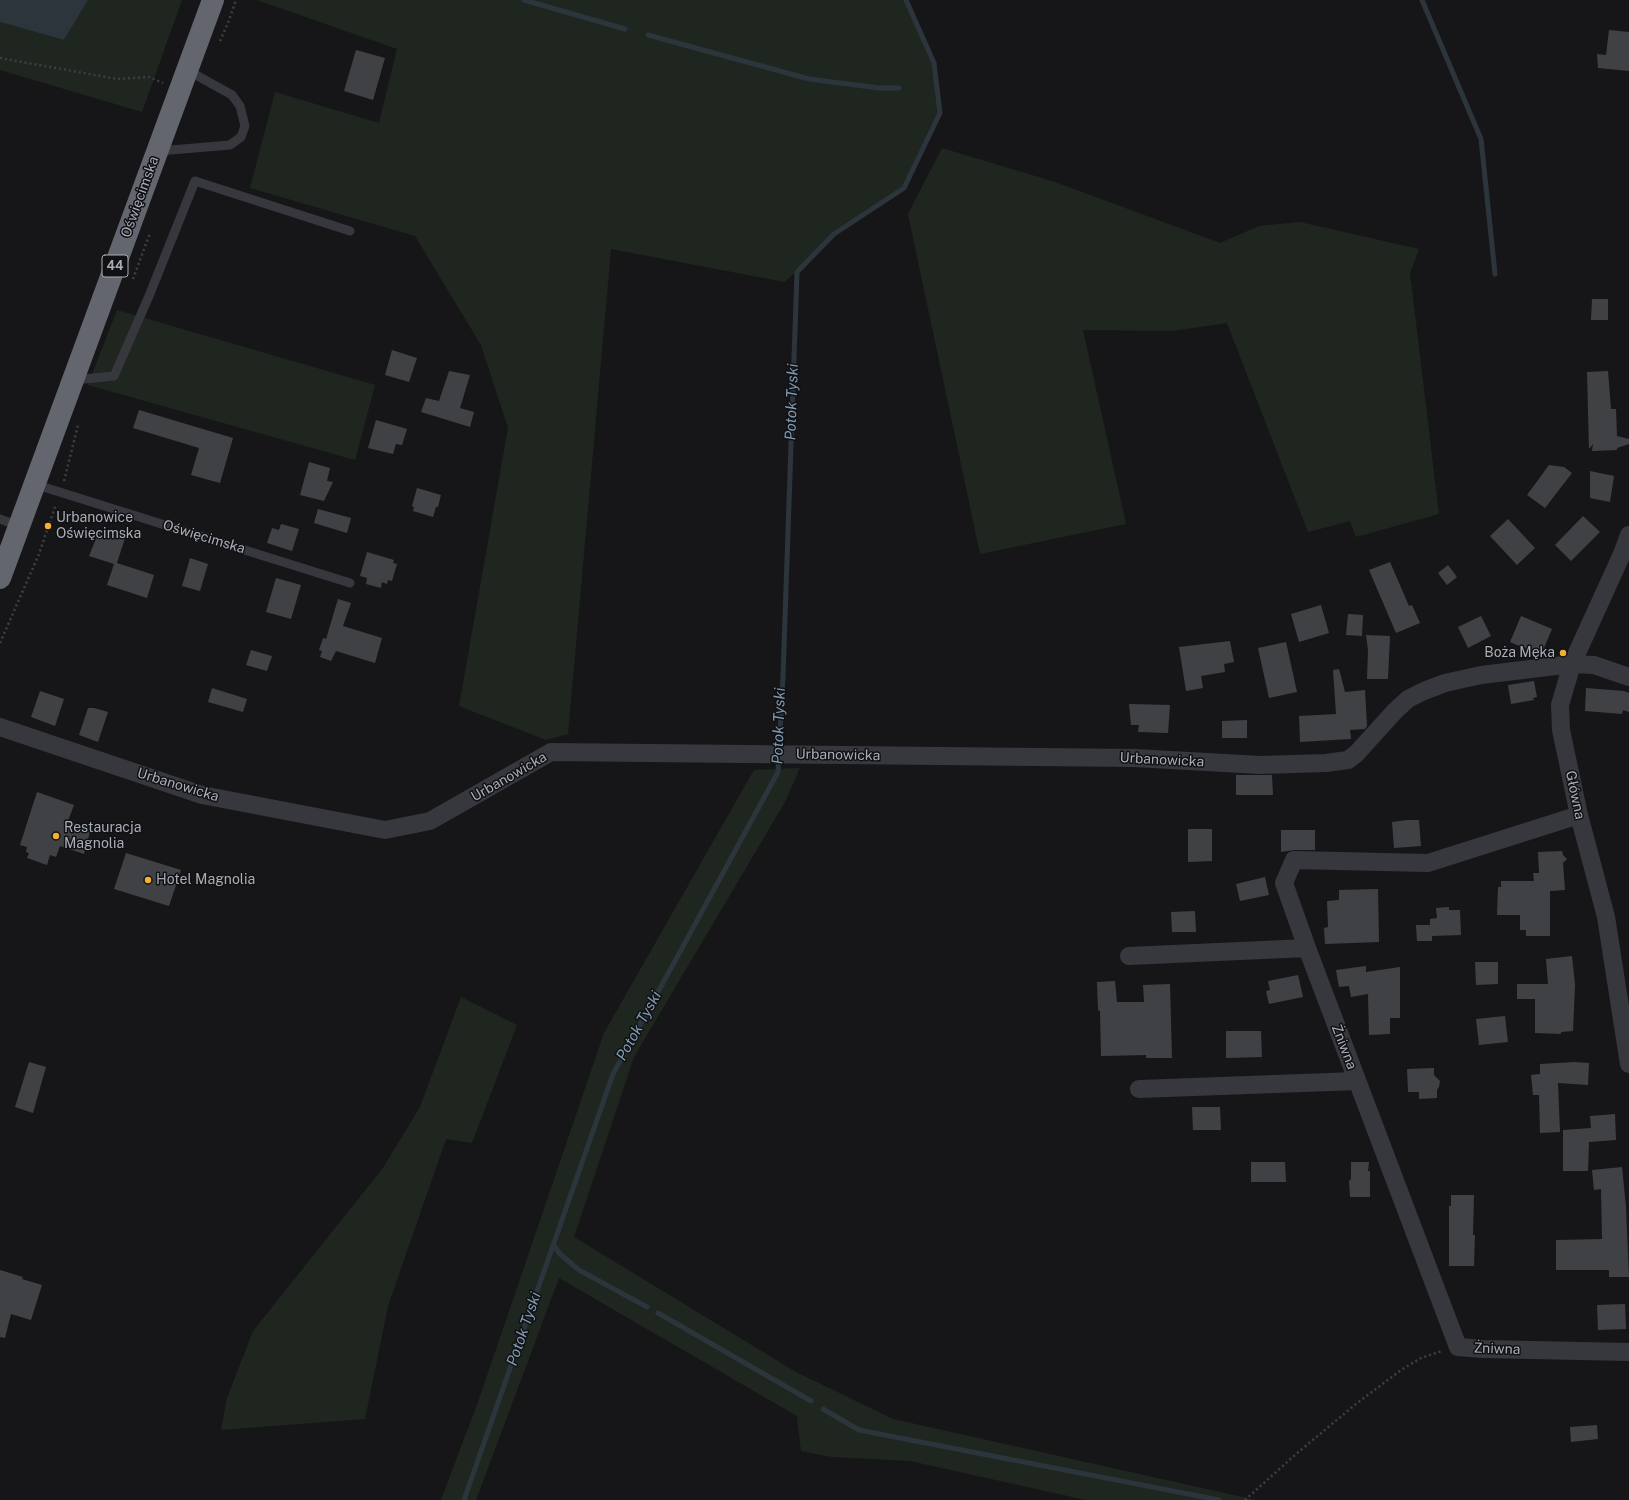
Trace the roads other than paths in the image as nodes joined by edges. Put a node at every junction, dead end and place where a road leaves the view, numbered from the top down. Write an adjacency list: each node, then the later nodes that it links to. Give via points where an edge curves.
1 (213, 0): 2 (highway, Oświęcimska / 44)
2 (184, 80): 3 (highway, Oświęcimska / 44); 3 (lane, via 232,95 240,106 244,126 241,137 230,145)
3 (157, 151): 5 (highway, Oświęcimska / 44)
4 (350, 231): 5 (lane, via 194,182 114,376)
5 (73, 380): 6 (highway, Oświęcimska / 44)
6 (34, 484): 7 (highway, Oświęcimska / 44); 10 (lane, Oświęcimska)
7 (10, 522): 9 (highway, Oświęcimska / 44)
8 (1629, 535): 11 (street, Główna)
9 (0, 578)
10 (350, 583)
11 (1572, 664): 12 (street, Urbanowicka, via 1594,665); 13 (street, Urbanowicka, via 1482,675 1445,683 1424,691 1408,699 1395,711 1356,754 1340,762 1260,765 1135,758 551,752 430,821 385,830 202,795); 14 (street, Główna, via 1560,705 1560,720)
12 (1629, 677)
13 (0, 727)
14 (1579, 815): 15 (street, Żniwna, via 1428,863 1294,860 1284,882); 17 (street, Główna, via 1606,917)
15 (1307, 948): 16 (street); 18 (street, Żniwna)
16 (1129, 956)
17 (1629, 1064)
18 (1357, 1081): 19 (street); 20 (street, Żniwna, via 1458,1347)
19 (1139, 1089)
20 (1629, 1352)

